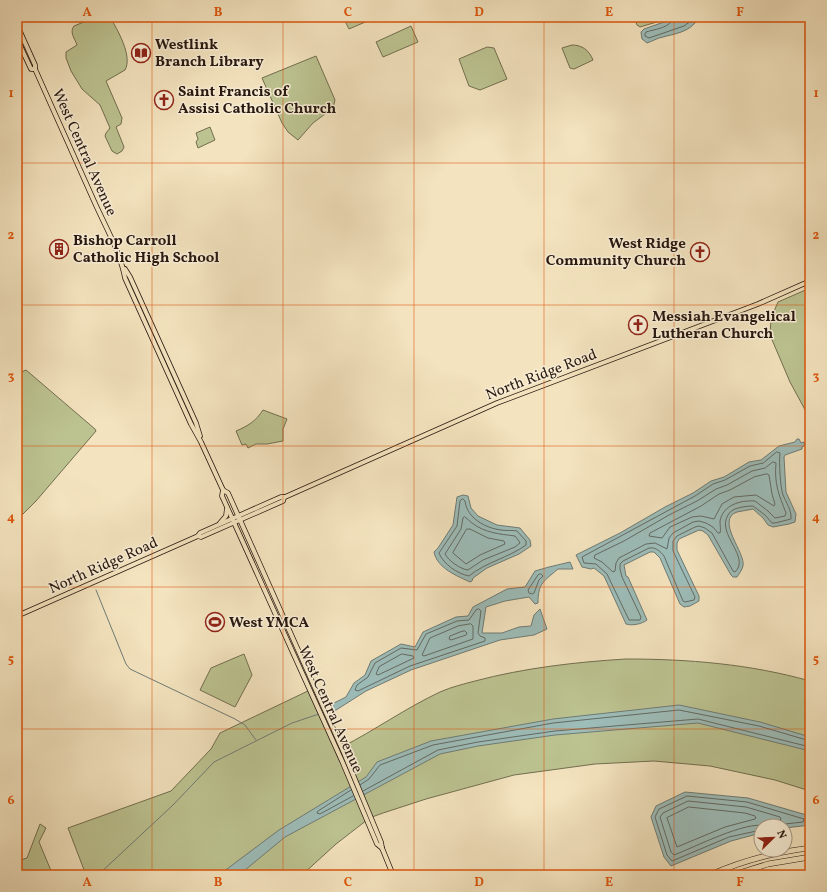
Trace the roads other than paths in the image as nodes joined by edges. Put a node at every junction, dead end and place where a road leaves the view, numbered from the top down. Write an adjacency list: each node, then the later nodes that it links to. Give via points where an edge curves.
1 (17, 25): 3 (main road, West Central Avenue)
2 (17, 39): 3 (main road, West Central Avenue, via 31,68)
3 (35, 69): 5 (main road, West Central Avenue, via 123,267 176,377 196,423 201,442)
4 (810, 281): 8 (main road, North Ridge Road, via 491,406)
5 (224, 490): 6 (main road, West Central Avenue); 7 (main road, West Central Avenue, via 222,496)
6 (234, 506): 8 (main road, via 241,511); 10 (main road, West Central Avenue)
7 (227, 507): 9 (main road, West Central Avenue); 12 (main road, via 226,516)
8 (252, 512): 10 (main road, North Ridge Road); 13 (main road, via 246,522)
9 (232, 518): 10 (main road, North Ridge Road); 11 (main road, West Central Avenue); 12 (main road, North Ridge Road)
10 (239, 518): 11 (main road, North Ridge Road); 13 (main road, West Central Avenue)
11 (234, 523): 12 (main road, North Ridge Road); 14 (main road, West Central Avenue)
12 (220, 526): 14 (main road, via 233,528); 15 (main road, North Ridge Road)
13 (245, 531): 16 (main road, West Central Avenue, via 323,704)
14 (238, 532): 16 (main road, West Central Avenue, via 377,844)
15 (17, 616)
16 (382, 848): 20 (main road, West Central Avenue)
17 (810, 848): 21 (highway, via 760,857)
18 (810, 857): 22 (highway, via 768,864)
19 (810, 873): 23 (highway)
20 (393, 875)
21 (710, 875)
22 (733, 875)
23 (766, 875)

